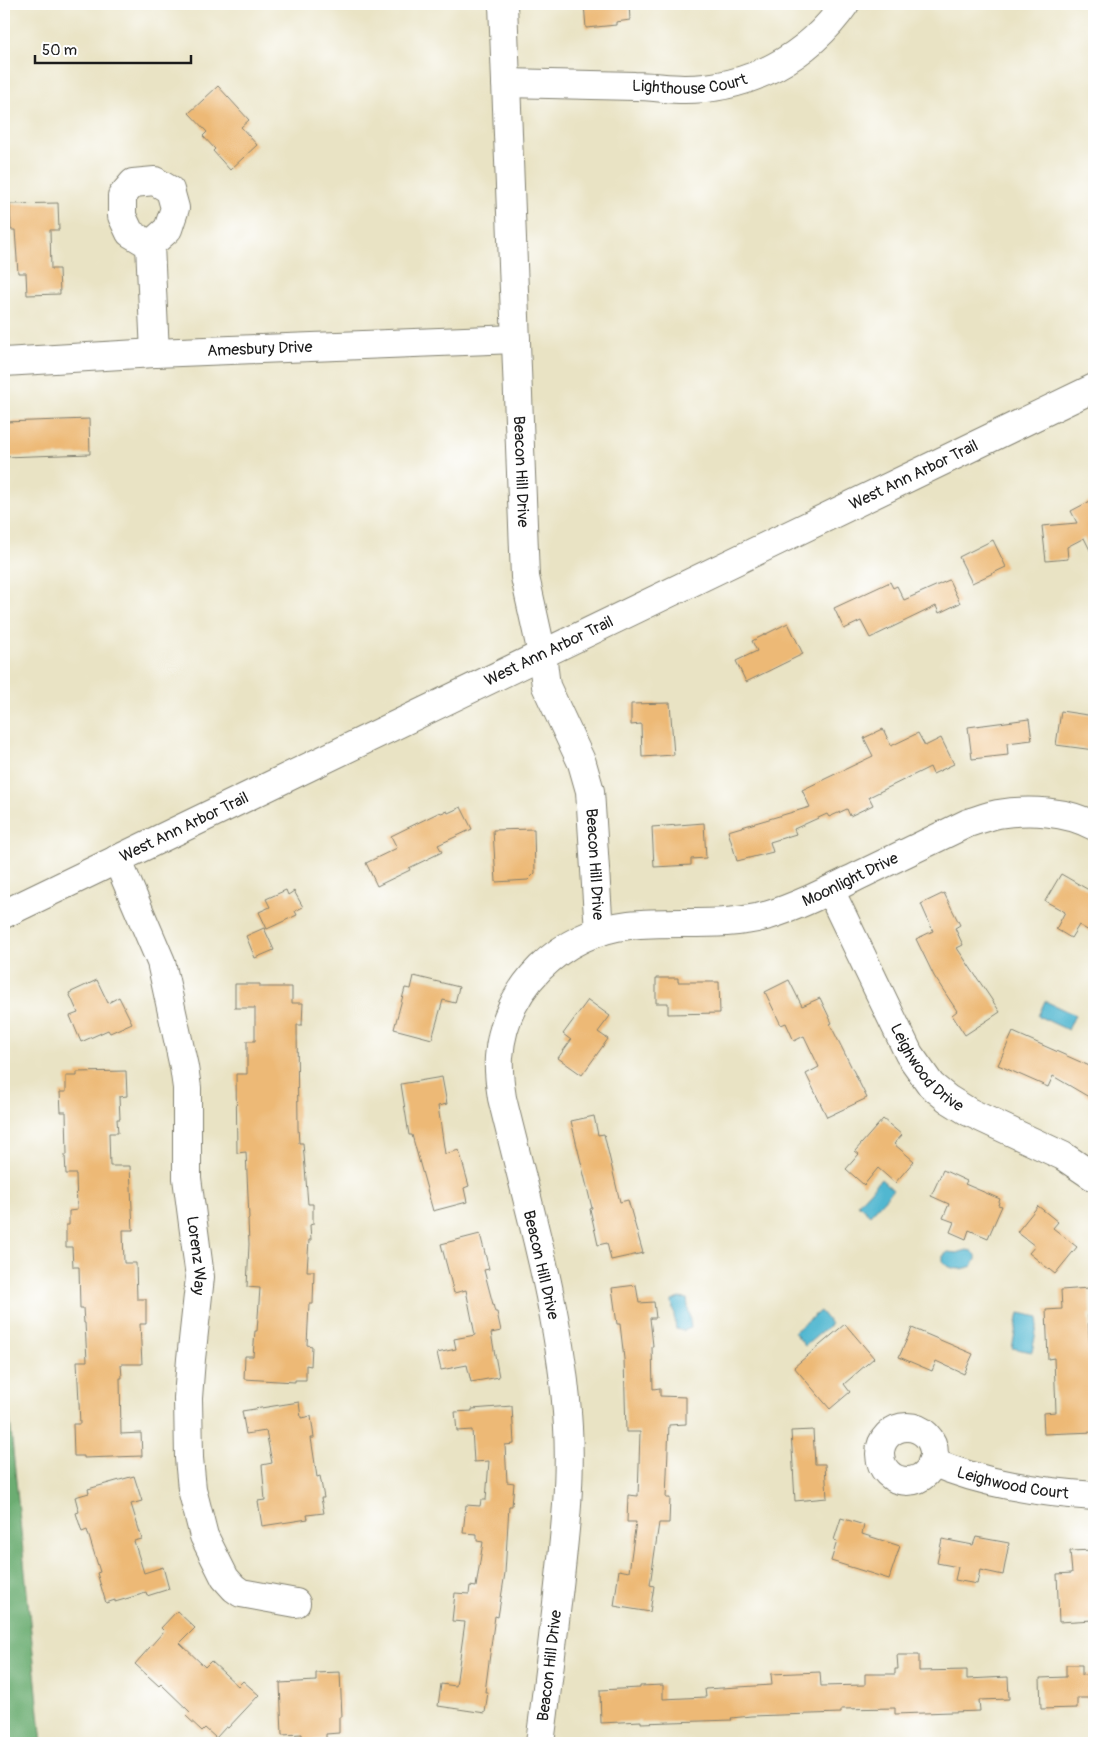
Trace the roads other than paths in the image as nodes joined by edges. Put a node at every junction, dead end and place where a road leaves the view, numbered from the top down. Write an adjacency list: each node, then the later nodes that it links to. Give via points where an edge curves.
1 (503, 4): 3 (street, Beacon Hill Drive)
2 (845, 4): 3 (street, Lighthouse Court, via 809,45 784,62 752,77 725,84 684,89)
3 (506, 83): 5 (street, Beacon Hill Drive)
4 (150, 245): 6 (street)
5 (516, 339): 6 (street, Amesbury Drive); 9 (street, Beacon Hill Drive, via 525,577)
6 (155, 353): 7 (street, Amesbury Drive)
7 (4, 362)
8 (1094, 388): 9 (street, West Ann Arbor Trail)
9 (542, 654): 11 (street, West Ann Arbor Trail); 14 (street, Beacon Hill Drive, via 546,686 582,763 590,791)
10 (1094, 826): 12 (street, Moonlight Drive, via 1057,814 998,814 968,823)
11 (117, 859): 13 (street, West Ann Arbor Trail); 18 (street, Lorenz Way, via 161,962 187,1088 187,1178 200,1277 188,1398 189,1458 197,1513 204,1536 225,1578 234,1588 241,1593)
12 (830, 890): 14 (street, Moonlight Drive, via 785,910 750,920 632,925); 15 (street, Leighwood Drive, via 909,1054 931,1085 969,1112 1063,1156)
13 (4, 914)
14 (599, 932): 19 (street, Beacon Hill Drive, via 558,952 529,979 508,1015 499,1057 502,1098 558,1336 568,1428 569,1480 565,1531)
15 (1094, 1177)
16 (932, 1462): 17 (street, Leighwood Court, via 952,1471 1014,1486)
17 (1094, 1496)
18 (296, 1603)
19 (540, 1743)

